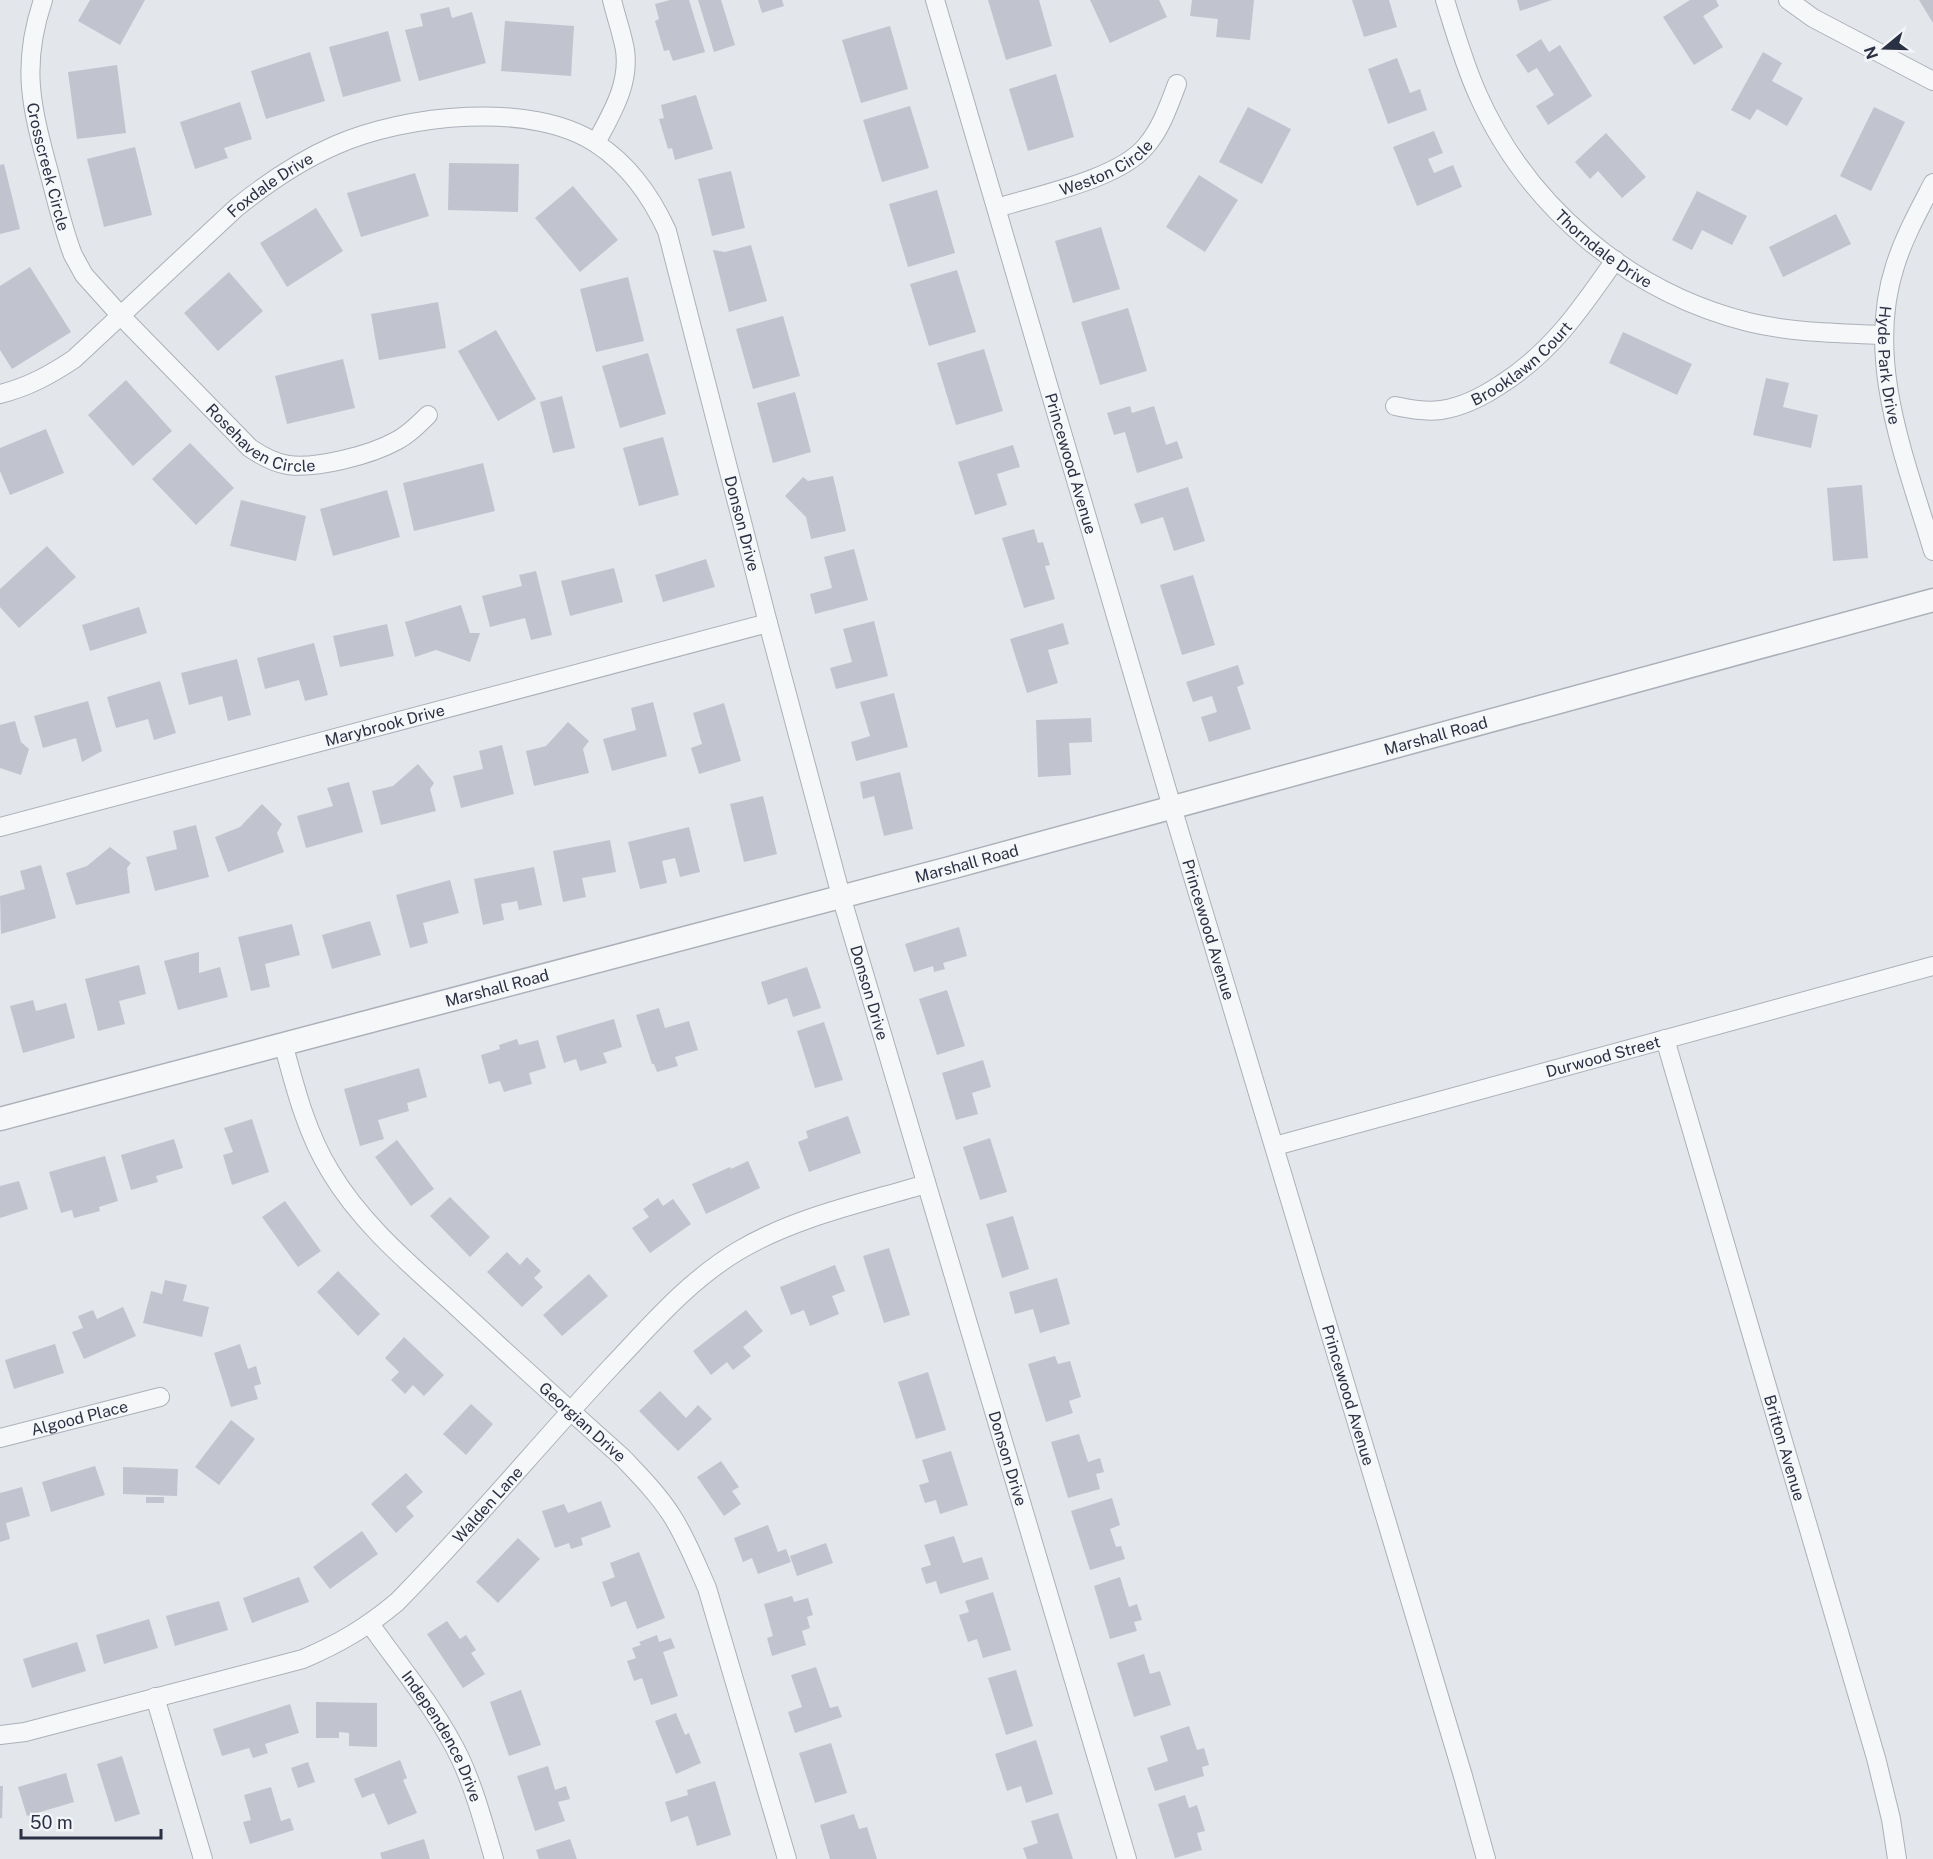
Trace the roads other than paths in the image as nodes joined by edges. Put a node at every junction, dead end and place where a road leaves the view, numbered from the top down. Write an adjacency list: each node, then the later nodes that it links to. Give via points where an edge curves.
1 (44, 0): 12 (street, Crosscreek Circle, via 30,57 33,114 73,255 84,275)
2 (612, 0): 8 (street, via 625,51 623,83)
3 (935, 0): 10 (street, Princewood Avenue)
4 (1445, 0): 11 (street, Thorndale Drive, via 1478,95 1519,168 1545,200)
5 (1788, 0): 6 (street, via 1813,18)
6 (1933, 81)
7 (1177, 84): 10 (street, Weston Circle, via 1156,133 1129,162 1110,173)
8 (596, 143): 12 (street, Foxdale Drive, via 570,130 529,120 459,117 374,131 337,144 301,162 236,207); 19 (street, Donson Drive, via 642,187 667,231)
9 (1933, 183): 13 (street, Hyde Park Drive, via 1894,267)
10 (997, 208): 20 (street, Princewood Avenue)
11 (1615, 260): 13 (street, Thorndale Drive, via 1671,294 1749,322 1802,331); 15 (street, Brooklawn Court, via 1574,319 1516,375 1464,405 1441,410)
12 (121, 316): 14 (street, Foxdale Drive, via 74,359 46,377); 16 (street, Rosehaven Circle, via 250,448 277,462 297,466 343,460 395,442)
13 (1884, 335): 17 (street, Hyde Park Drive, via 1892,412)
14 (0, 394)
15 (1395, 406)
16 (428, 415)
17 (1933, 550)
18 (1933, 600): 20 (street, Marshall Road)
19 (768, 623): 21 (street, Marybrook Drive); 22 (street, Donson Drive)
20 (1172, 807): 22 (street, Marshall Road); 27 (street, Princewood Avenue)
21 (0, 827)
22 (841, 896): 25 (street, Marshall Road); 28 (street, Donson Drive)
23 (1933, 966): 24 (street, Durwood Street)
24 (1665, 1039): 27 (street, Durwood Street); 40 (street, Britton Avenue, via 1876,1758)
25 (283, 1043): 26 (street, Marshall Road); 30 (street, Georgian Drive, via 314,1140 351,1203 386,1241)
26 (0, 1119)
27 (1275, 1146): 39 (street, Princewood Avenue)
28 (926, 1184): 30 (street, Walden Lane, via 818,1216 739,1250 674,1299); 38 (street, Donson Drive)
29 (160, 1397): 31 (street, Algood Place)
30 (570, 1411): 32 (street, Walden Lane, via 422,1577); 37 (street, Georgian Drive, via 650,1486 690,1548 707,1588)
31 (0, 1438)
32 (370, 1624): 33 (street, Walden Lane, via 337,1645 303,1659); 36 (street, Independence Drive, via 439,1720 460,1759)
33 (155, 1697): 34 (street, Walden Lane, via 26,1732); 35 (street)
34 (0, 1735)
35 (203, 1859)
36 (494, 1859)
37 (787, 1859)
38 (1127, 1859)
39 (1486, 1859)
40 (1897, 1859)

